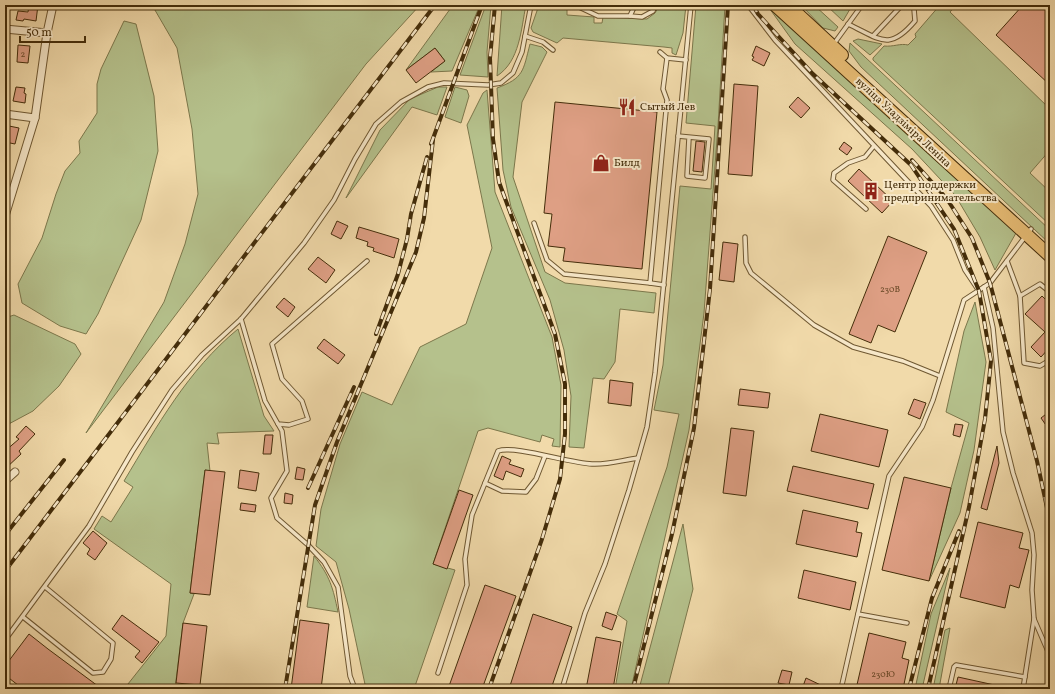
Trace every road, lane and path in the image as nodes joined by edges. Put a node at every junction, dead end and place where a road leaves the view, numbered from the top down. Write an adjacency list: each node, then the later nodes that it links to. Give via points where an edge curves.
1 (53, 5): 15 (street)
2 (531, 5): 16 (lane)
3 (579, 5): 12 (lane, via 598,16)
4 (635, 5): 12 (lane)
5 (655, 5): 12 (lane, via 653,12 642,17)
6 (691, 5): 22 (lane)
7 (748, 5): 27 (lane, via 775,40)
8 (862, 5): 13 (lane)
9 (902, 5): 17 (lane)
10 (910, 5): 17 (lane, via 914,9 915,21 906,31 894,40 882,40)
11 (781, 6): 19 (main road, вуліца Уладзіміра Леніна)
12 (630, 16)
13 (848, 24): 17 (lane); 19 (lane)
14 (5, 29): 15 (street)
15 (47, 33): 24 (street)
16 (525, 36): 18 (lane, via 543,42); 44 (lane, via 514,72 501,83 444,83 428,86 401,102 376,124 334,200 304,243)
17 (873, 36)
18 (553, 50)
19 (830, 50): 32 (main road, вуліца Уладзіміра Леніна)
20 (660, 52): 21 (lane)
21 (667, 58): 22 (lane); 38 (lane, via 663,89 667,100)
22 (686, 60): 25 (lane)
23 (5, 114): 24 (street)
24 (35, 118): 28 (street)
25 (678, 136): 26 (lane); 39 (lane)
26 (689, 138): 26 (lane, via 686,176 705,178 709,140)
27 (874, 146): 29 (lane, via 865,157 848,163 834,173 833,180); 41 (lane, via 931,206 953,240 965,270)
28 (8, 194): 30 (street)
29 (866, 209)
30 (5, 216)
31 (534, 223): 38 (lane, via 547,260 566,274)
32 (1029, 233): 34 (main road, вуліца Уладзіміра Леніна); 35 (main road, вуліца Уладзіміра Леніна); 37 (lane)
33 (745, 237): 46 (lane, via 746,264 751,273 814,325 853,347 903,361)
34 (1050, 247)
35 (1050, 256)
36 (367, 261): 47 (lane, via 272,344 282,380 302,401 308,419 290,425)
37 (1007, 261): 40 (lane); 43 (lane)
38 (650, 283): 39 (lane)
39 (664, 285): 49 (lane, via 654,381 647,427)
40 (984, 287): 41 (lane); 56 (lane, via 993,328 1003,432 1032,533)
41 (979, 291): 46 (lane, via 964,300)
42 (1050, 292): 43 (lane, via 1040,284)
43 (1020, 296): 45 (lane, via 1024,363 1040,366)
44 (240, 319): 47 (lane, via 264,401); 53 (lane, via 202,355 172,390 89,526)
45 (1050, 360)
46 (940, 376): 54 (lane, via 922,427 889,476)
47 (278, 424): 63 (lane, via 282,431 287,470 270,498 277,518 314,550 335,580 350,676)
48 (545, 456): 49 (lane, via 593,464); 52 (lane, via 505,448 498,450); 52 (lane, via 536,479 526,492 502,491)
49 (638, 458): 64 (lane)
50 (15, 472): 51 (street)
51 (5, 482)
52 (485, 483): 60 (lane, via 472,515 465,559 467,585)
53 (45, 587): 55 (lane); 55 (lane, via 113,643 111,659 103,672 93,673)
54 (858, 614): 57 (lane); 65 (lane)
55 (23, 617): 58 (lane)
56 (1034, 619): 59 (lane); 61 (lane)
57 (908, 623)
58 (5, 640)
59 (1050, 656)
60 (438, 673)
61 (1025, 677): 66 (lane, via 956,665); 67 (lane)
62 (1050, 681): 68 (lane)
63 (355, 689)
64 (562, 689)
65 (841, 689)
66 (949, 689)
67 (1023, 689)
68 (1048, 689)

